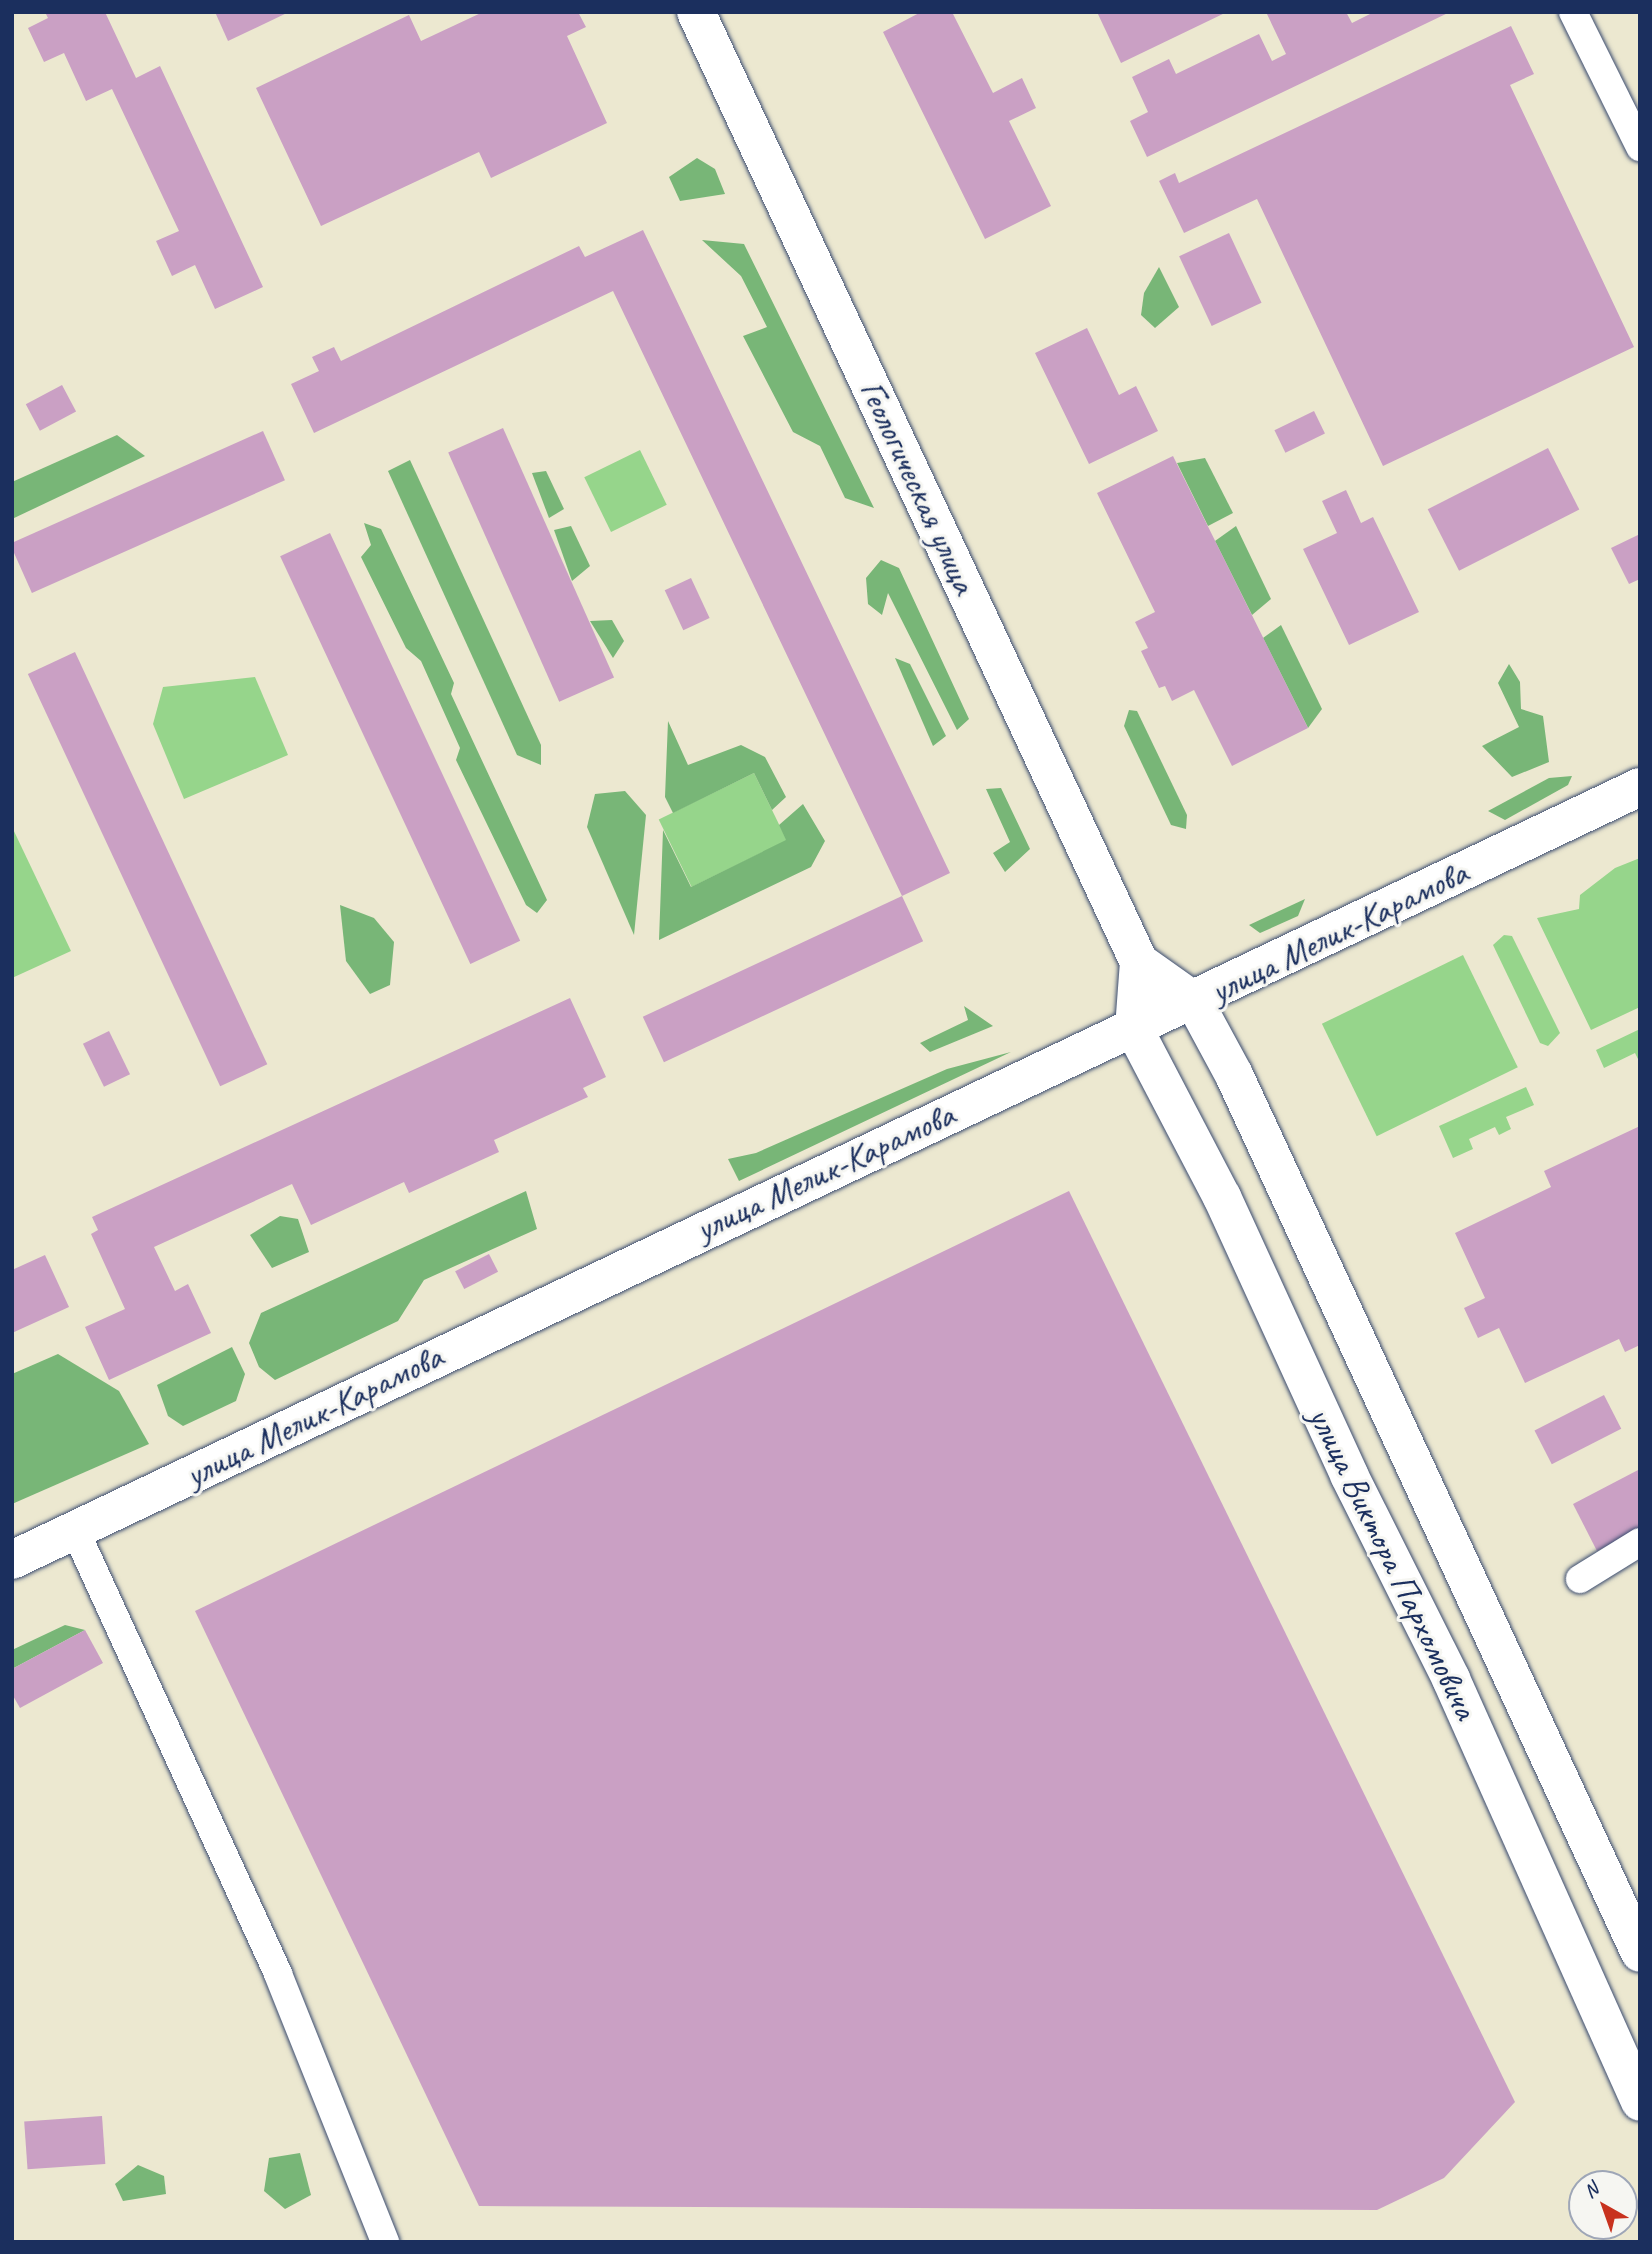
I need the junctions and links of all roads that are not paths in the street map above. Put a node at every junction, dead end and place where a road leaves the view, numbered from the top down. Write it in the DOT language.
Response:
graph roads {
  1 [pos="696,12"];
  2 [pos="1573,12"];
  3 [pos="1640,146"];
  4 [pos="1640,787"];
  5 [pos="1139,962"];
  6 [pos="1195,1001"];
  7 [pos="1134,1029"];
  8 [pos="75,1530"];
  9 [pos="1640,1542"];
  10 [pos="12,1560"];
  11 [pos="1580,1579"];
  12 [pos="1587,1839"];
  13 [pos="1535,1860"];
  14 [pos="1640,1953"];
  15 [pos="1640,2102"];
  16 [pos="385,2242"];
  1 -- 5 [label="main road, Геологическая улица"];
  2 -- 3 [label="street"];
  4 -- 6 [label="main road, улица Мелик-Карамова"];
  5 -- 6 [label="main road"];
  5 -- 7 [label="main road, Геологическая улица"];
  6 -- 7 [label="main road, улица Мелик-Карамова"];
  6 -- 12 [label="main road, улица Виктора Пархомовича"];
  7 -- 8 [label="main road, улица Мелик-Карамова"];
  7 -- 13 [label="main road, улица Виктора Пархомовича"];
  8 -- 10 [label="main road, улица Мелик-Карамова"];
  8 -- 16 [label="street"];
  9 -- 11 [label="street"];
  12 -- 13 [label="main road"];
  12 -- 14 [label="main road, улица Виктора Пархомовича"];
  13 -- 15 [label="main road, улица Виктора Пархомовича"];
}
